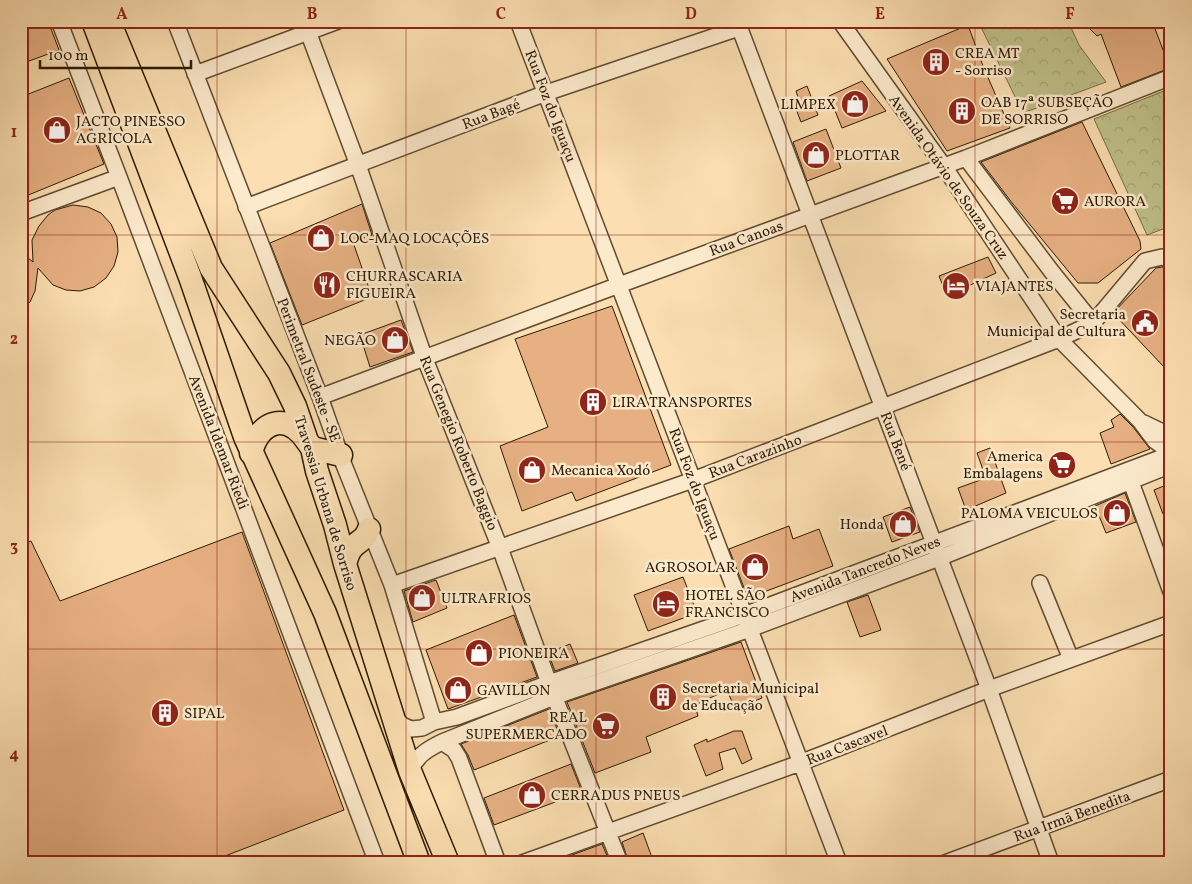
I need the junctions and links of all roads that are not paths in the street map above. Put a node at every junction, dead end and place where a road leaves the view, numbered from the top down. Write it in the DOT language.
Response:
graph roads {
  1 [pos="59,21"];
  2 [pos="93,21"];
  3 [pos="109,21"];
  4 [pos="175,21"];
  5 [pos="338,21"];
  6 [pos="518,21"];
  7 [pos="840,21"];
  8 [pos="738,25"];
  9 [pos="307,27"];
  10 [pos="195,74"];
  11 [pos="1171,77"];
  12 [pos="546,93"];
  13 [pos="966,158"];
  14 [pos="358,165"];
  15 [pos="943,165"];
  16 [pos="120,177"];
  17 [pos="246,207"];
  18 [pos="21,212"];
  19 [pos="810,215"];
  20 [pos="1171,260"];
  21 [pos="619,285"];
  22 [pos="1093,323"];
  23 [pos="1059,339"];
  24 [pos="425,359"];
  25 [pos="320,397"];
  26 [pos="883,407"];
  27 [pos="1140,421"];
  28 [pos="1171,436"];
  29 [pos="309,444"];
  30 [pos="1171,449"];
  31 [pos="251,453"];
  32 [pos="1171,454"];
  33 [pos="342,455"];
  34 [pos="1171,465"];
  35 [pos="693,480"];
  36 [pos="1131,482"];
  37 [pos="369,529"];
  38 [pos="934,542"];
  39 [pos="500,548"];
  40 [pos="939,558"];
  41 [pos="345,564"];
  42 [pos="1040,584"];
  43 [pos="392,585"];
  44 [pos="1171,592"];
  45 [pos="747,622"];
  46 [pos="1171,623"];
  47 [pos="1071,658"];
  48 [pos="989,689"];
  49 [pos="551,690"];
  50 [pos="392,714"];
  51 [pos="434,722"];
  52 [pos="442,742"];
  53 [pos="800,763"];
  54 [pos="410,770"];
  55 [pos="1171,780"];
  56 [pos="1038,829"];
  57 [pos="608,831"];
  58 [pos="377,863"];
  59 [pos="419,863"];
  60 [pos="448,863"];
  61 [pos="498,863"];
  62 [pos="522,863"];
  63 [pos="620,863"];
  64 [pos="839,863"];
  65 [pos="946,863"];
  66 [pos="1051,863"];
  1 -- 16 [label="street, Avenida Idemar Riedi"];
  2 -- 31 [label="highway"];
  3 -- 29 [label="highway, Travessia Urbana de Sorriso"];
  4 -- 10 [label="street, Perimetral Sudeste - SE"];
  5 -- 9 [label="street"];
  6 -- 12 [label="street, Rua Foz do Iguaçu"];
  7 -- 15 [label="street, Avenida Otávio de Souza Cruz"];
  8 -- 12 [label="street, Rua Bagé"];
  8 -- 19 [label="street, Rua Bené"];
  9 -- 10 [label="street"];
  9 -- 14 [label="street, Rua Genegio Roberto Baggio"];
  10 -- 17 [label="street, Perimetral Sudeste - SE"];
  11 -- 13 [label="street, Rua Canoas"];
  12 -- 14 [label="street, Rua Bagé"];
  12 -- 21 [label="street, Rua Foz do Iguaçu"];
  13 -- 15 [label="street, Rua Canoas"];
  13 -- 22 [label="street"];
  14 -- 17 [label="street, Rua Bagé"];
  14 -- 24 [label="street, Rua Genegio Roberto Baggio"];
  15 -- 19 [label="street, Rua Canoas"];
  15 -- 23 [label="street, Avenida Otávio de Souza Cruz"];
  16 -- 18 [label="street"];
  16 -- 58 [label="street, Avenida Idemar Riedi"];
  17 -- 25 [label="street, Perimetral Sudeste - SE"];
  19 -- 21 [label="street, Rua Canoas"];
  19 -- 26 [label="street, Rua Bené"];
  20 -- 22 [label="street"];
  21 -- 24 [label="street, Rua Canoas"];
  21 -- 35 [label="street, Rua Foz do Iguaçu"];
  22 -- 23 [label="street, Rua Carazinho"];
  23 -- 26 [label="street, Rua Carazinho"];
  23 -- 27 [label="street, Avenida Otávio de Souza Cruz"];
  24 -- 25 [label="street, Rua Canoas"];
  24 -- 39 [label="street, Rua Genegio Roberto Baggio"];
  25 -- 33 [label="street, Perimetral Sudeste - SE"];
  26 -- 35 [label="street, Rua Carazinho"];
  26 -- 38 [label="street, Rua Bené"];
  27 -- 28 [label="street, Avenida Otávio de Souza Cruz"];
  27 -- 30 [label="street, Avenida Otávio de Souza Cruz"];
  29 -- 31 [label="highway"];
  29 -- 33 [label="highway"];
  29 -- 41 [label="highway, Travessia Urbana de Sorriso"];
  31 -- 59 [label="highway"];
  32 -- 38 [label="street, Avenida Tancredo Neves"];
  33 -- 37 [label="street, Perimetral Sudeste - SE"];
  34 -- 36 [label="street, Avenida Tancredo Neves"];
  35 -- 39 [label="street, Rua Carazinho"];
  35 -- 45 [label="street, Rua Foz do Iguaçu"];
  36 -- 40 [label="street, Avenida Tancredo Neves"];
  36 -- 44 [label="street"];
  37 -- 41 [label="highway"];
  37 -- 43 [label="street, Perimetral Sudeste - SE"];
  38 -- 40 [label="street, Rua Bené"];
  38 -- 45 [label="street, Avenida Tancredo Neves"];
  39 -- 43 [label="street, Rua Carazinho"];
  39 -- 49 [label="street, Rua Genegio Roberto Baggio"];
  40 -- 45 [label="street, Avenida Tancredo Neves"];
  40 -- 48 [label="street, Rua Bené"];
  41 -- 50 [label="highway, Travessia Urbana de Sorriso"];
  42 -- 47 [label="street"];
  43 -- 51 [label="street, Perimetral Sudeste - SE"];
  45 -- 49 [label="street, Avenida Tancredo Neves"];
  45 -- 53 [label="street, Rua Foz do Iguaçu"];
  46 -- 47 [label="street, Rua Cascavel"];
  47 -- 48 [label="street, Rua Cascavel"];
  48 -- 53 [label="street, Rua Cascavel"];
  48 -- 56 [label="street, Rua Bené"];
  49 -- 51 [label="street, Avenida Tancredo Neves"];
  49 -- 52 [label="street, Avenida Tancredo Neves"];
  49 -- 57 [label="street, Rua Genegio Roberto Baggio"];
  50 -- 51 [label="street, Avenida Tancredo Neves"];
  50 -- 54 [label="highway, Travessia Urbana de Sorriso"];
  51 -- 52 [label="street"];
  52 -- 54 [label="street, Avenida Tancredo Neves"];
  52 -- 61 [label="street"];
  53 -- 57 [label="street, Rua Cascavel"];
  53 -- 64 [label="street, Rua Foz do Iguaçu"];
  54 -- 60 [label="highway, Travessia Urbana de Sorriso"];
  55 -- 56 [label="street, Rua Irmã Benedita"];
  56 -- 65 [label="street, Rua Irmã Benedita"];
  56 -- 66 [label="street, Rua Bené"];
  57 -- 62 [label="street, Rua Cascavel"];
  57 -- 63 [label="street, Rua Genegio Roberto Baggio"];
}
